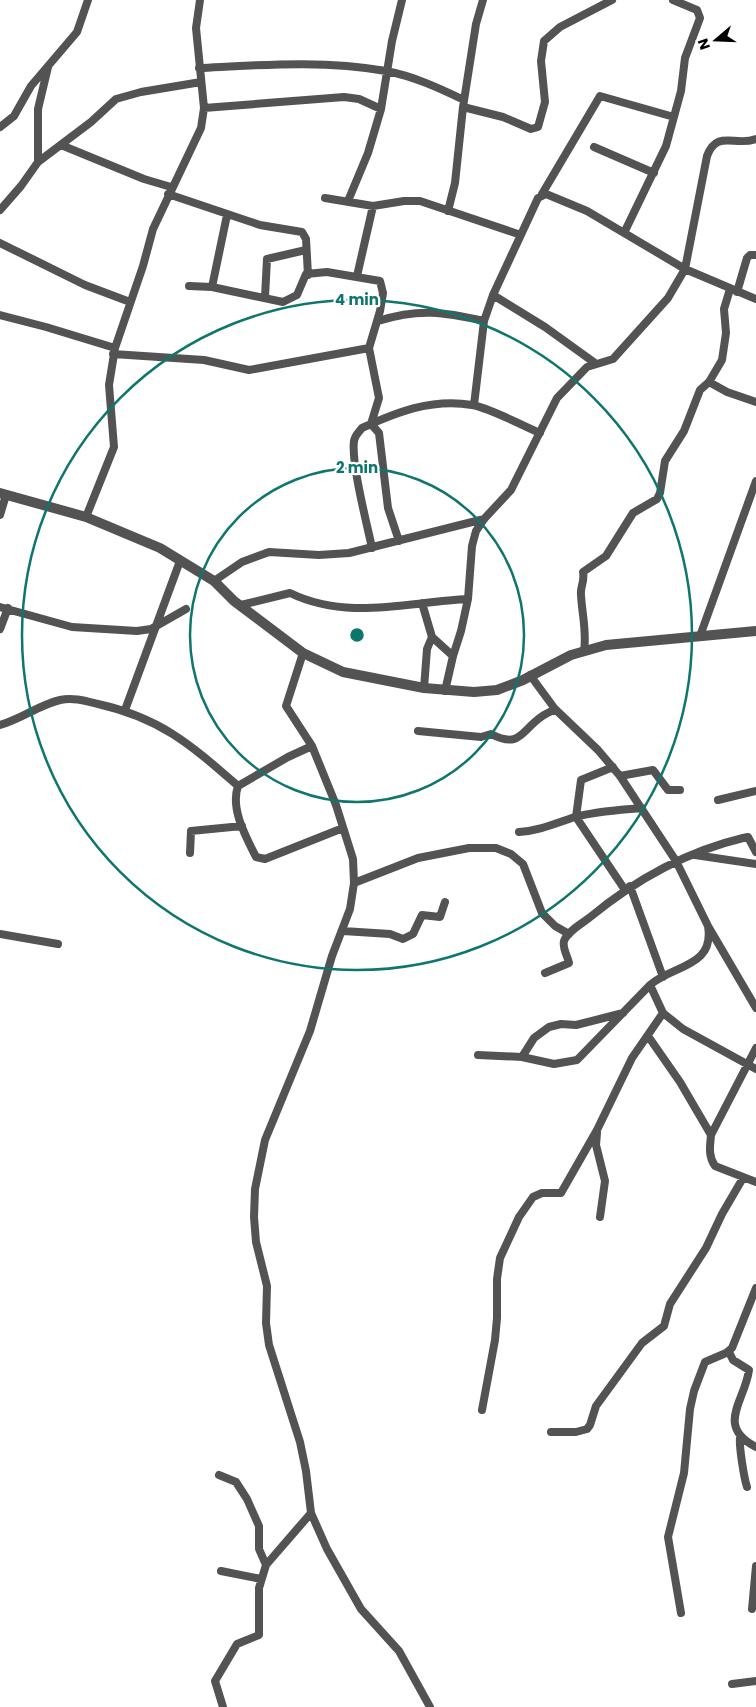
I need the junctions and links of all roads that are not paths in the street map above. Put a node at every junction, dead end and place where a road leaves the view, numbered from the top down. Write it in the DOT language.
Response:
graph roads {
  1 [pos="88,0"];
  2 [pos="200,0"];
  3 [pos="402,0"];
  4 [pos="483,0"];
  5 [pos="612,0"];
  6 [pos="673,0"];
  7 [pos="48,67"];
  8 [pos="199,68"];
  9 [pos="386,71"];
  10 [pos="201,82"];
  11 [pos="464,103"];
  12 [pos="204,108"];
  13 [pos="381,108"];
  14 [pos="674,117"];
  15 [pos="0,127"];
  16 [pos="756,139"];
  17 [pos="61,145"];
  18 [pos="594,147"];
  19 [pos="38,162"];
  20 [pos="654,173"];
  21 [pos="169,191"];
  22 [pos="542,194"];
  23 [pos="325,198"];
  24 [pos="348,201"];
  25 [pos="373,206"];
  26 [pos="0,210"];
  27 [pos="448,211"];
  28 [pos="227,214"];
  29 [pos="624,233"];
  30 [pos="521,235"];
  31 [pos="0,243"];
  32 [pos="306,250"];
  33 [pos="756,255"];
  34 [pos="685,269"];
  35 [pos="308,275"];
  36 [pos="357,276"];
  37 [pos="189,286"];
  38 [pos="212,287"];
  39 [pos="733,290"];
  40 [pos="493,295"];
  41 [pos="265,297"];
  42 [pos="756,299"];
  43 [pos="130,302"];
  44 [pos="0,316"];
  45 [pos="378,321"];
  46 [pos="484,321"];
  47 [pos="369,348"];
  48 [pos="114,351"];
  49 [pos="595,363"];
  50 [pos="709,382"];
  51 [pos="756,402"];
  52 [pos="474,405"];
  53 [pos="371,424"];
  54 [pos="540,433"];
  55 [pos="756,481"];
  56 [pos="3,494"];
  57 [pos="0,515"];
  58 [pos="86,517"];
  59 [pos="484,519"];
  60 [pos="399,541"];
  61 [pos="372,548"];
  62 [pos="180,560"];
  63 [pos="214,581"];
  64 [pos="468,599"];
  65 [pos="422,603"];
  66 [pos="241,605"];
  67 [pos="4,608"];
  68 [pos="186,609"];
  69 [pos="156,626"];
  70 [pos="0,628"];
  71 [pos="755,633"];
  72 [pos="700,636"];
  73 [pos="432,637"];
  74 [pos="584,650"];
  75 [pos="303,653"];
  76 [pos="453,656"];
  77 [pos="530,675"];
  78 [pos="424,688"];
  79 [pos="445,691"];
  80 [pos="555,709"];
  81 [pos="125,710"];
  82 [pos="0,725"];
  83 [pos="418,731"];
  84 [pos="312,746"];
  85 [pos="613,767"];
  86 [pos="620,776"];
  87 [pos="238,786"];
  88 [pos="680,790"];
  89 [pos="756,791"];
  90 [pos="718,800"];
  91 [pos="642,808"];
  92 [pos="576,817"];
  93 [pos="242,826"];
  94 [pos="343,828"];
  95 [pos="518,832"];
  96 [pos="756,852"];
  97 [pos="190,853"];
  98 [pos="691,855"];
  99 [pos="676,861"];
  100 [pos="756,864"];
  101 [pos="354,883"];
  102 [pos="627,888"];
  103 [pos="445,902"];
  104 [pos="708,926"];
  105 [pos="343,931"];
  106 [pos="0,934"];
  107 [pos="569,934"];
  108 [pos="58,944"];
  109 [pos="545,973"];
  110 [pos="663,977"];
  111 [pos="650,985"];
  112 [pos="756,1008"];
  113 [pos="623,1013"];
  114 [pos="664,1013"];
  115 [pos="648,1036"];
  116 [pos="756,1048"];
  117 [pos="478,1055"];
  118 [pos="522,1057"];
  119 [pos="748,1064"];
  120 [pos="756,1069"];
  121 [pos="597,1130"];
  122 [pos="711,1135"];
  123 [pos="743,1178"];
  124 [pos="756,1182"];
  125 [pos="600,1217"];
  126 [pos="756,1288"];
  127 [pos="729,1352"];
  128 [pos="482,1410"];
  129 [pos="551,1432"];
  130 [pos="740,1438"];
  131 [pos="756,1448"];
  132 [pos="219,1475"];
  133 [pos="747,1486"];
  134 [pos="311,1512"];
  135 [pos="266,1565"];
  136 [pos="756,1566"];
  137 [pos="221,1571"];
  138 [pos="261,1578"];
  139 [pos="752,1609"];
  140 [pos="681,1613"];
  141 [pos="756,1680"];
  142 [pos="732,1684"];
  143 [pos="223,1707"];
  144 [pos="430,1707"];
  1 -- 7 [label="street"];
  2 -- 8 [label="street"];
  3 -- 9 [label="street"];
  4 -- 11 [label="street"];
  5 -- 11 [label="street"];
  6 -- 14 [label="street"];
  7 -- 15 [label="street"];
  7 -- 19 [label="street"];
  8 -- 9 [label="street"];
  8 -- 10 [label="street"];
  9 -- 11 [label="street"];
  9 -- 13 [label="street"];
  10 -- 12 [label="street"];
  10 -- 17 [label="street"];
  11 -- 27 [label="street"];
  12 -- 13 [label="street"];
  12 -- 21 [label="street"];
  13 -- 24 [label="street"];
  14 -- 20 [label="street"];
  14 -- 22 [label="street"];
  16 -- 34 [label="street"];
  17 -- 19 [label="street"];
  17 -- 21 [label="street"];
  18 -- 20 [label="street"];
  19 -- 26 [label="street"];
  20 -- 29 [label="street"];
  21 -- 28 [label="street"];
  21 -- 43 [label="street"];
  22 -- 29 [label="street"];
  22 -- 30 [label="street"];
  23 -- 24 [label="street"];
  24 -- 25 [label="street"];
  25 -- 27 [label="street"];
  25 -- 36 [label="street"];
  27 -- 30 [label="street"];
  28 -- 32 [label="street"];
  28 -- 38 [label="street"];
  29 -- 34 [label="street"];
  30 -- 40 [label="street"];
  31 -- 43 [label="street"];
  32 -- 35 [label="street"];
  32 -- 41 [label="street"];
  33 -- 39 [label="street"];
  34 -- 39 [label="street"];
  34 -- 49 [label="street"];
  35 -- 36 [label="street"];
  35 -- 41 [label="street"];
  36 -- 45 [label="street"];
  37 -- 38 [label="street"];
  38 -- 41 [label="street"];
  39 -- 42 [label="street"];
  39 -- 50 [label="street"];
  40 -- 46 [label="street"];
  40 -- 49 [label="street"];
  43 -- 48 [label="street"];
  44 -- 48 [label="street"];
  45 -- 46 [label="street"];
  45 -- 47 [label="street"];
  46 -- 52 [label="street"];
  47 -- 48 [label="street"];
  47 -- 53 [label="street"];
  48 -- 58 [label="street"];
  49 -- 54 [label="street"];
  50 -- 51 [label="street"];
  50 -- 74 [label="street"];
  52 -- 53 [label="street"];
  52 -- 54 [label="street"];
  53 -- 60 [label="street"];
  53 -- 61 [label="street"];
  54 -- 59 [label="street"];
  55 -- 72 [label="street"];
  56 -- 57 [label="street"];
  56 -- 58 [label="street"];
  58 -- 62 [label="street"];
  59 -- 60 [label="street"];
  59 -- 64 [label="street"];
  60 -- 61 [label="street"];
  61 -- 63 [label="street"];
  62 -- 63 [label="street"];
  62 -- 69 [label="street"];
  63 -- 66 [label="street"];
  64 -- 65 [label="street"];
  64 -- 76 [label="street"];
  65 -- 66 [label="street"];
  65 -- 73 [label="street"];
  66 -- 75 [label="street"];
  67 -- 69 [label="street"];
  67 -- 70 [label="street"];
  68 -- 69 [label="street"];
  69 -- 81 [label="street"];
  71 -- 72 [label="street"];
  72 -- 74 [label="street"];
  73 -- 76 [label="street"];
  73 -- 78 [label="street"];
  74 -- 77 [label="street"];
  75 -- 78 [label="street"];
  75 -- 84 [label="street"];
  76 -- 79 [label="street"];
  77 -- 79 [label="street"];
  77 -- 80 [label="street"];
  78 -- 79 [label="street"];
  80 -- 83 [label="street"];
  80 -- 85 [label="street"];
  81 -- 82 [label="street"];
  81 -- 87 [label="street"];
  84 -- 87 [label="street"];
  84 -- 94 [label="street"];
  85 -- 86 [label="street"];
  85 -- 92 [label="street"];
  86 -- 88 [label="street"];
  86 -- 91 [label="street"];
  87 -- 93 [label="street"];
  89 -- 90 [label="street"];
  91 -- 92 [label="street"];
  91 -- 99 [label="street"];
  92 -- 95 [label="street"];
  92 -- 102 [label="street"];
  93 -- 94 [label="street"];
  93 -- 97 [label="street"];
  94 -- 101 [label="street"];
  96 -- 98 [label="street"];
  98 -- 99 [label="street"];
  98 -- 100 [label="street"];
  99 -- 102 [label="street"];
  99 -- 104 [label="street"];
  101 -- 105 [label="street"];
  101 -- 107 [label="street"];
  102 -- 107 [label="street"];
  102 -- 110 [label="street"];
  103 -- 105 [label="street"];
  104 -- 110 [label="street"];
  104 -- 112 [label="street"];
  105 -- 134 [label="street"];
  106 -- 108 [label="street"];
  107 -- 109 [label="street"];
  110 -- 111 [label="street"];
  111 -- 113 [label="street"];
  111 -- 114 [label="street"];
  113 -- 118 [label="street"];
  113 -- 118 [label="street"];
  114 -- 115 [label="street"];
  114 -- 119 [label="street"];
  115 -- 121 [label="street"];
  115 -- 122 [label="street"];
  116 -- 119 [label="street"];
  117 -- 118 [label="street"];
  119 -- 120 [label="street"];
  119 -- 122 [label="street"];
  121 -- 125 [label="street"];
  121 -- 128 [label="street"];
  122 -- 123 [label="street"];
  123 -- 124 [label="street"];
  123 -- 129 [label="street"];
  126 -- 127 [label="street"];
  127 -- 130 [label="street"];
  127 -- 140 [label="street"];
  130 -- 131 [label="street"];
  130 -- 133 [label="street"];
  132 -- 135 [label="street"];
  134 -- 135 [label="street"];
  134 -- 144 [label="street"];
  135 -- 138 [label="street"];
  136 -- 139 [label="street"];
  137 -- 138 [label="street"];
  138 -- 143 [label="street"];
  141 -- 142 [label="street"];
}
